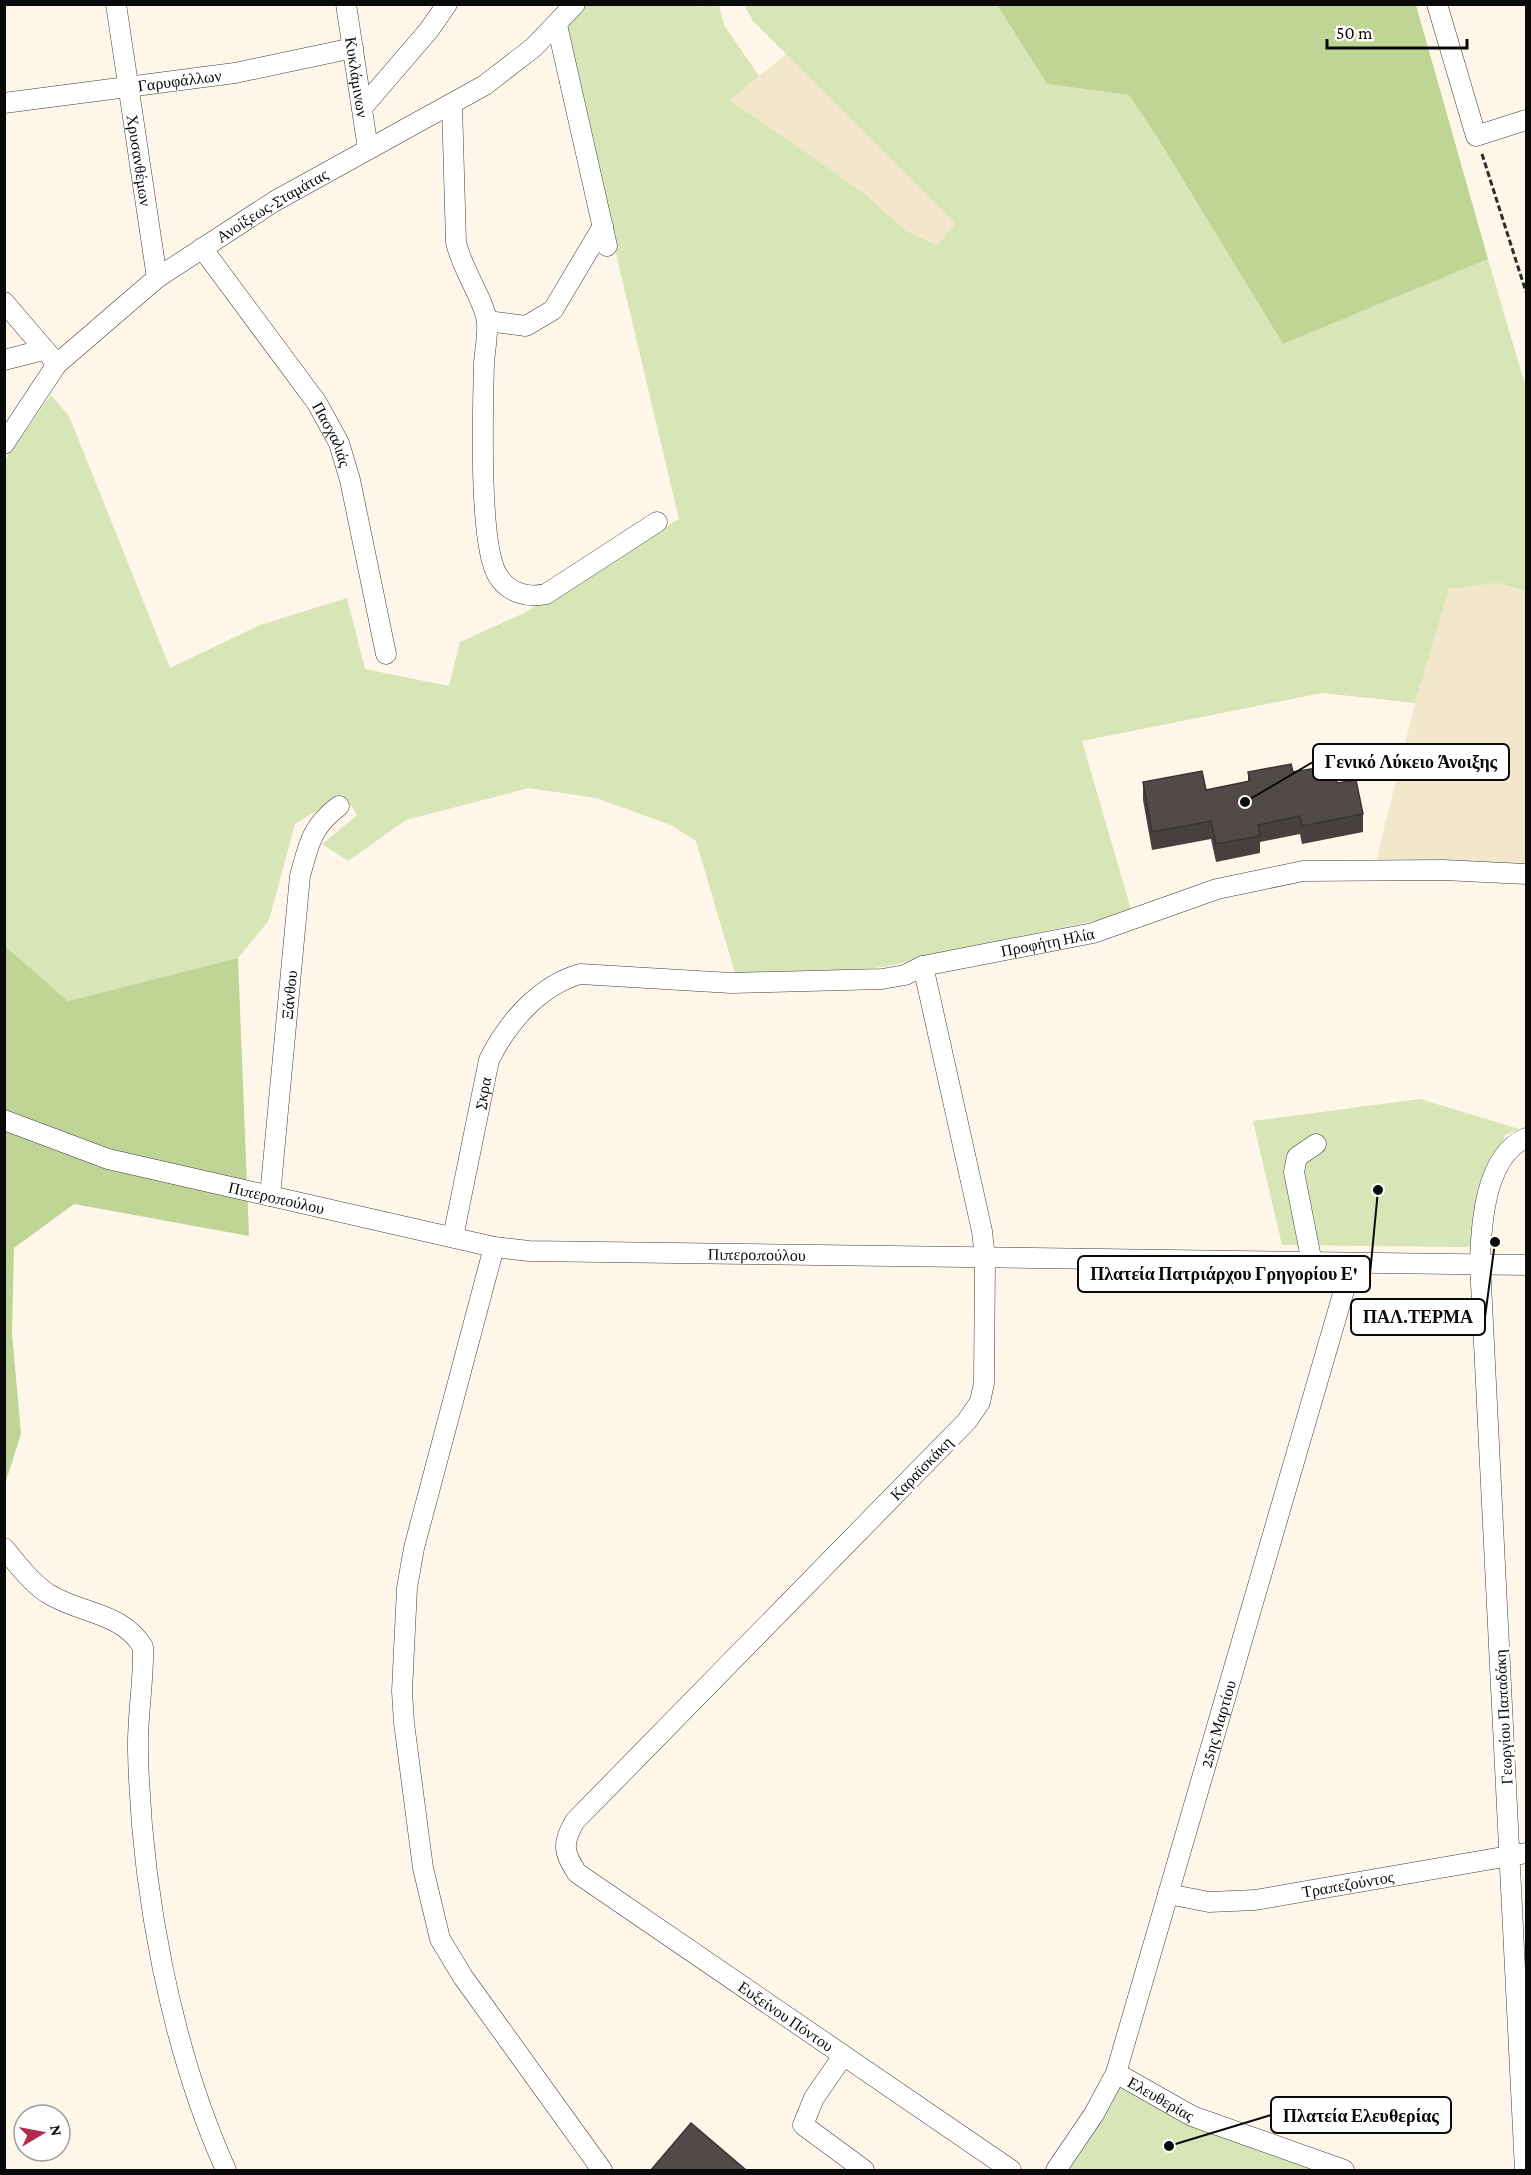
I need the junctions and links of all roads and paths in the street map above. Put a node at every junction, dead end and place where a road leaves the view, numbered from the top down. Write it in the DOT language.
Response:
graph roads {
  1 [pos="116,4"];
  2 [pos="346,4"];
  3 [pos="447,4"];
  4 [pos="575,4"];
  5 [pos="1437,4"];
  6 [pos="556,25"];
  7 [pos="352,48"];
  8 [pos="129,88"];
  9 [pos="4,103"];
  10 [pos="452,105"];
  11 [pos="362,108"];
  12 [pos="1527,120"];
  13 [pos="1476,136"];
  14 [pos="368,149"];
  15 [pos="202,248"];
  16 [pos="157,278"];
  17 [pos="1527,292"];
  18 [pos="4,302"];
  19 [pos="487,321"];
  20 [pos="43,350"];
  21 [pos="4,360"];
  22 [pos="57,364"];
  23 [pos="4,444"];
  24 [pos="657,522"];
  25 [pos="386,654"];
  26 [pos="339,806"];
  27 [pos="1527,874"];
  28 [pos="923,966"];
  29 [pos="565,979"];
  30 [pos="4,1120"];
  31 [pos="1527,1138"];
  32 [pos="1316,1144"];
  33 [pos="270,1196"];
  34 [pos="453,1237"];
  35 [pos="494,1247"];
  36 [pos="985,1259"];
  37 [pos="1312,1263"];
  38 [pos="1352,1263"];
  39 [pos="1480,1263"];
  40 [pos="1527,1265"];
  41 [pos="4,1548"];
  42 [pos="1518,1854"];
  43 [pos="566,1857"];
  44 [pos="1168,1894"];
  45 [pos="843,2056"];
  46 [pos="1116,2073"];
  47 [pos="226,2170"];
  48 [pos="602,2170"];
  49 [pos="864,2170"];
  50 [pos="1011,2170"];
  51 [pos="1056,2170"];
  52 [pos="1344,2170"];
  53 [pos="1525,2170"];
  1 -- 8 [label="street, Χρυσανθέμων"];
  2 -- 7 [label="street, Κυκλάμινων"];
  3 -- 11 [label="street"];
  4 -- 6 [label="street, Ανοίξεως-Σταμάτας"];
  5 -- 13 [label="street"];
  6 -- 10 [label="street, Ανοίξεως-Σταμάτας"];
  6 -- 19 [label="street"];
  7 -- 8 [label="street, Γαρυφάλλων"];
  7 -- 11 [label="street, Κυκλάμινων"];
  8 -- 9 [label="street, Γαρυφάλλων"];
  8 -- 16 [label="street, Χρυσανθέμων"];
  10 -- 14 [label="street, Ανοίξεως-Σταμάτας"];
  10 -- 19 [label="street"];
  11 -- 14 [label="street, Κυκλάμινων"];
  12 -- 13 [label="street"];
  13 -- 17 [label="path"];
  14 -- 15 [label="street, Ανοίξεως-Σταμάτας"];
  15 -- 16 [label="street, Ανοίξεως-Σταμάτας"];
  15 -- 25 [label="street, Πασχαλιάς"];
  16 -- 22 [label="street, Ανοίξεως-Σταμάτας"];
  18 -- 20 [label="street"];
  19 -- 24 [label="street"];
  20 -- 21 [label="street"];
  20 -- 22 [label="street"];
  22 -- 23 [label="street, Ανοίξεως-Σταμάτας"];
  26 -- 33 [label="street, Ξάνθου"];
  27 -- 28 [label="street, Προφήτη Ηλία"];
  28 -- 29 [label="street, Προφήτη Ηλία"];
  28 -- 36 [label="street, Καραϊσκάκη"];
  29 -- 34 [label="street, Σκρα"];
  30 -- 33 [label="street, Πιπεροπούλου"];
  31 -- 39 [label="street, Γεωργίου Παπαδάκη"];
  32 -- 37 [label="street"];
  33 -- 34 [label="street, Πιπεροπούλου"];
  34 -- 35 [label="street, Πιπεροπούλου"];
  35 -- 36 [label="street, Πιπεροπούλου"];
  35 -- 48 [label="street"];
  36 -- 37 [label="street, Πιπεροπούλου"];
  36 -- 43 [label="street, Καραϊσκάκη"];
  37 -- 38 [label="street, Πιπεροπούλου"];
  38 -- 39 [label="street, Πιπεροπούλου"];
  38 -- 44 [label="street, 25ης Μαρτίου"];
  39 -- 40 [label="street, Πιπεροπούλου"];
  39 -- 42 [label="street, Γεωργίου Παπαδάκη"];
  41 -- 47 [label="street"];
  42 -- 44 [label="street, Τραπεζούντος"];
  42 -- 53 [label="street, Γεωργίου Παπαδάκη"];
  43 -- 45 [label="street, Ευξείνου Πόντου"];
  44 -- 46 [label="street, 25ης Μαρτίου"];
  45 -- 49 [label="street"];
  45 -- 50 [label="street, Ευξείνου Πόντου"];
  46 -- 51 [label="street, 25ης Μαρτίου"];
  46 -- 52 [label="street, Ελευθερίας"];
}
